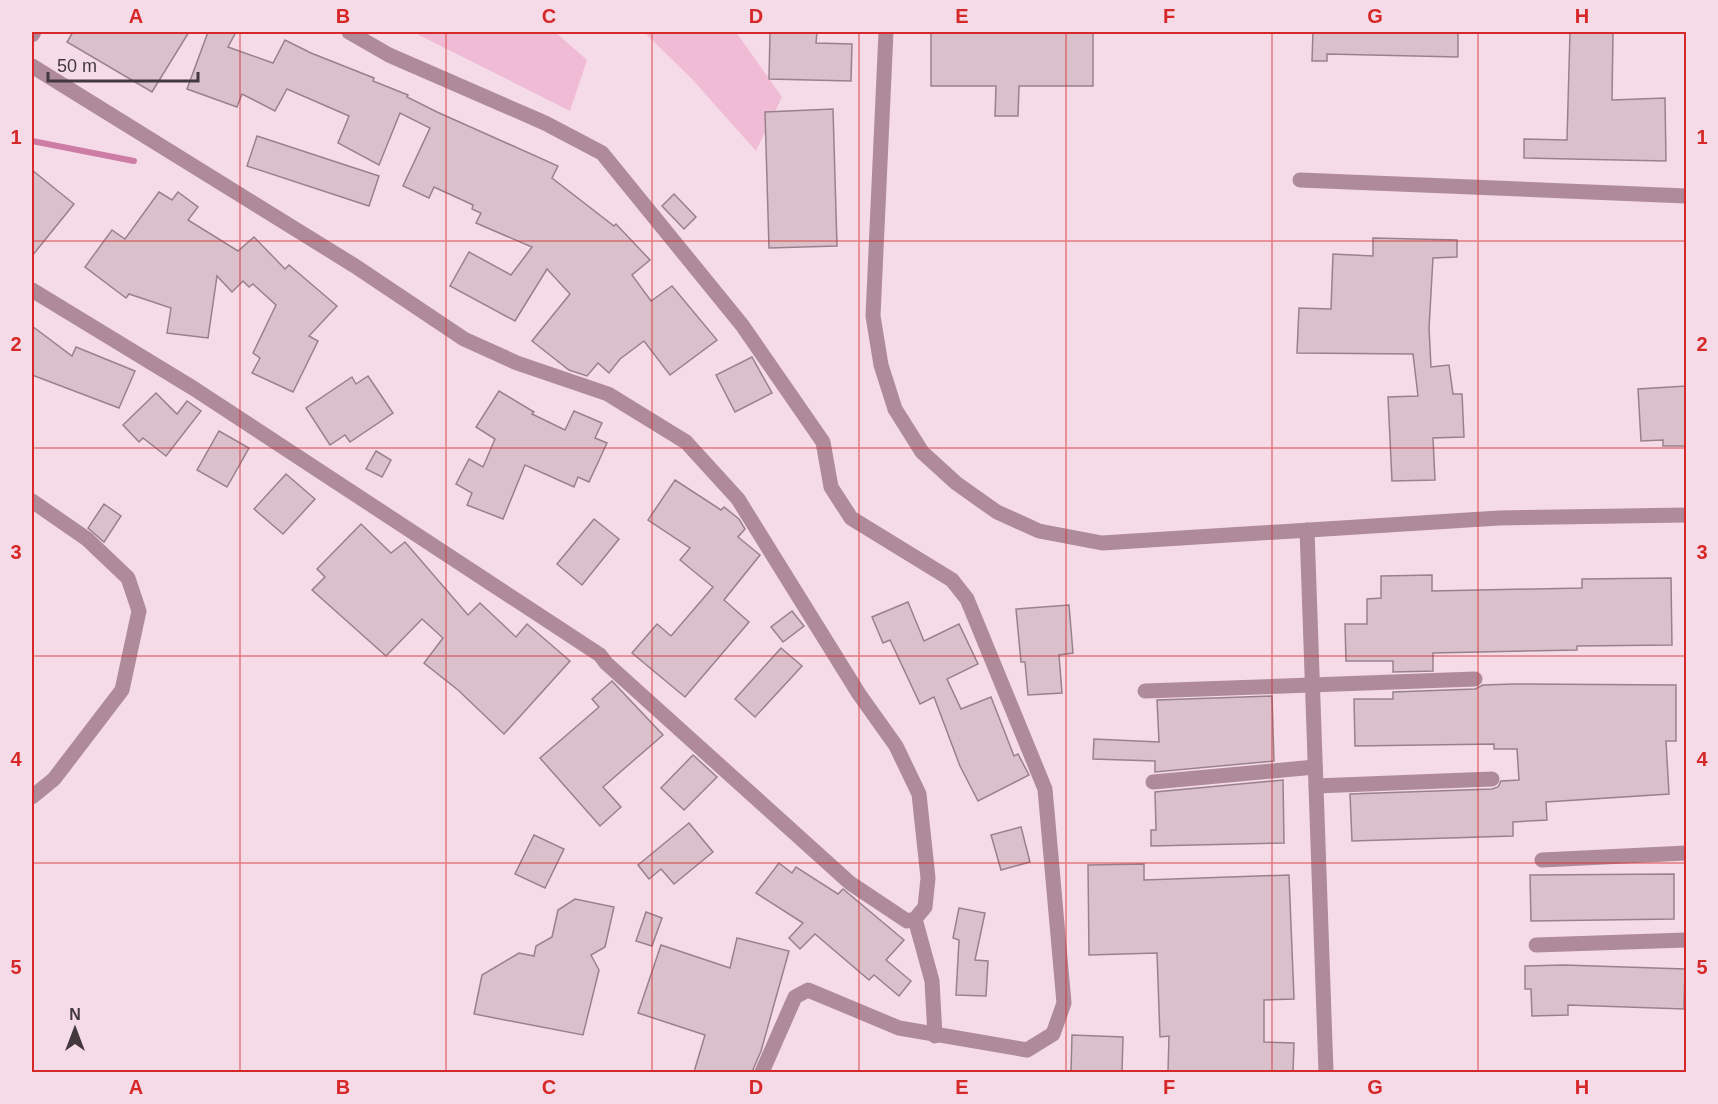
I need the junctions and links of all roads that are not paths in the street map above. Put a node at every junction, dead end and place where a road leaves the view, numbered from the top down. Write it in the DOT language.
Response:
graph roads {
  1 [pos="34,32"];
  2 [pos="349,32"];
  3 [pos="886,32"];
  4 [pos="32,35"];
  5 [pos="32,66"];
  6 [pos="1300,180"];
  7 [pos="1686,196"];
  8 [pos="32,290"];
  9 [pos="32,501"];
  10 [pos="1686,515"];
  11 [pos="1307,530"];
  12 [pos="1475,679"];
  13 [pos="1312,686"];
  14 [pos="1145,691"];
  15 [pos="1315,767"];
  16 [pos="1492,779"];
  17 [pos="1153,782"];
  18 [pos="1316,786"];
  19 [pos="32,797"];
  20 [pos="1686,853"];
  21 [pos="1542,860"];
  22 [pos="915,919"];
  23 [pos="1686,940"];
  24 [pos="1536,945"];
  25 [pos="935,1036"];
  26 [pos="762,1072"];
  27 [pos="1326,1072"];
  1 -- 4 [label="street"];
  2 -- 25 [label="street"];
  3 -- 11 [label="street"];
  5 -- 22 [label="street"];
  6 -- 7 [label="street"];
  8 -- 22 [label="street"];
  9 -- 19 [label="street"];
  10 -- 11 [label="street"];
  11 -- 13 [label="street"];
  12 -- 13 [label="street"];
  13 -- 14 [label="street"];
  13 -- 15 [label="street"];
  15 -- 17 [label="street"];
  15 -- 18 [label="street"];
  16 -- 18 [label="street"];
  18 -- 27 [label="street"];
  20 -- 21 [label="street"];
  22 -- 25 [label="street"];
  23 -- 24 [label="street"];
  25 -- 26 [label="street"];
}
